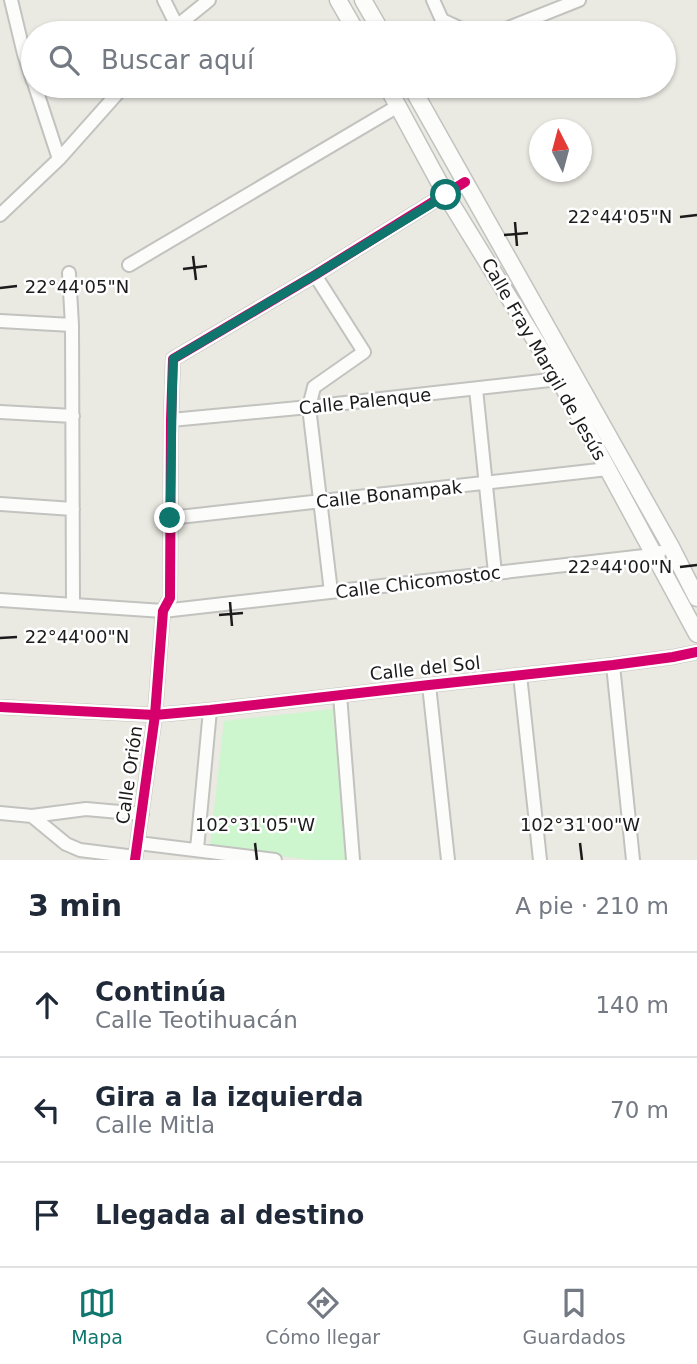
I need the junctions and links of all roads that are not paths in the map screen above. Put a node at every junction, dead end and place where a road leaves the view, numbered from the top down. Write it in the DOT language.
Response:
graph roads {
  1 [pos="11,0"];
  2 [pos="164,0"];
  3 [pos="209,0"];
  4 [pos="338,0"];
  5 [pos="363,0"];
  6 [pos="433,0"];
  7 [pos="579,0"];
  8 [pos="171,21"];
  9 [pos="184,21"];
  10 [pos="350,21"];
  11 [pos="375,21"];
  12 [pos="444,21"];
  13 [pos="528,21"];
  14 [pos="21,42"];
  15 [pos="39,98"];
  16 [pos="113,98"];
  17 [pos="394,98"];
  18 [pos="418,98"];
  19 [pos="398,106"];
  20 [pos="59,159"];
  21 [pos="465,182"];
  22 [pos="446,195"];
  23 [pos="0,215"];
  24 [pos="129,265"];
  25 [pos="69,273"];
  26 [pos="315,275"];
  27 [pos="0,321"];
  28 [pos="72,325"];
  29 [pos="559,379"];
  30 [pos="476,389"];
  31 [pos="309,407"];
  32 [pos="0,412"];
  33 [pos="73,416"];
  34 [pos="171,420"];
  35 [pos="608,469"];
  36 [pos="486,483"];
  37 [pos="320,501"];
  38 [pos="0,503"];
  39 [pos="73,509"];
  40 [pos="170,518"];
  41 [pos="671,547"];
  42 [pos="653,555"];
  43 [pos="495,573"];
  44 [pos="691,575"];
  45 [pos="670,585"];
  46 [pos="331,592"];
  47 [pos="697,598"];
  48 [pos="0,600"];
  49 [pos="73,605"];
  50 [pos="163,611"];
  51 [pos="697,634"];
  52 [pos="697,652"];
  53 [pos="613,666"];
  54 [pos="520,675"];
  55 [pos="429,685"];
  56 [pos="340,695"];
  57 [pos="0,707"];
  58 [pos="209,710"];
  59 [pos="155,715"];
  60 [pos="0,813"];
  61 [pos="142,814"];
  62 [pos="32,816"];
  63 [pos="138,842"];
  64 [pos="197,849"];
  65 [pos="135,858"];
  66 [pos="275,860"];
  67 [pos="353,860"];
  68 [pos="448,860"];
  69 [pos="540,860"];
  70 [pos="634,860"];
  1 -- 14 [label="street"];
  2 -- 8 [label="street"];
  3 -- 9 [label="street"];
  4 -- 10 [label="street"];
  5 -- 11 [label="street"];
  6 -- 12 [label="street"];
  7 -- 13 [label="street"];
  15 -- 20 [label="street"];
  16 -- 20 [label="street"];
  17 -- 19 [label="street, Calle Fray Margil de Jesús"];
  18 -- 21 [label="street, Calle Fray Margil de Jesús"];
  19 -- 22 [label="street, Calle Fray Margil de Jesús"];
  19 -- 24 [label="street"];
  20 -- 23 [label="street"];
  21 -- 22 [label="street"];
  21 -- 41 [label="street, Calle Fray Margil de Jesús"];
  22 -- 26 [label="street"];
  22 -- 29 [label="street, Calle Fray Margil de Jesús"];
  25 -- 28 [label="street"];
  26 -- 31 [label="street"];
  26 -- 34 [label="street, Calle Orión"];
  27 -- 28 [label="street"];
  28 -- 33 [label="street"];
  29 -- 30 [label="street, Calle Palenque"];
  29 -- 35 [label="street, Calle Fray Margil de Jesús"];
  30 -- 31 [label="street, Calle Palenque"];
  30 -- 36 [label="street"];
  31 -- 34 [label="street, Calle Palenque"];
  31 -- 37 [label="street"];
  32 -- 33 [label="street"];
  33 -- 39 [label="street"];
  34 -- 40 [label="street, Calle Orión"];
  35 -- 36 [label="street, Calle Bonampak"];
  35 -- 42 [label="street, Calle Fray Margil de Jesús"];
  36 -- 37 [label="street, Calle Bonampak"];
  36 -- 43 [label="street"];
  37 -- 40 [label="street, Calle Bonampak"];
  37 -- 46 [label="street"];
  38 -- 39 [label="street"];
  39 -- 49 [label="street"];
  40 -- 50 [label="street, Calle Orión"];
  41 -- 42 [label="street, Calle Chicomostoc"];
  41 -- 44 [label="street, Calle Fray Margil de Jesús"];
  42 -- 43 [label="street, Calle Chicomostoc"];
  42 -- 45 [label="street, Calle Fray Margil de Jesús"];
  43 -- 46 [label="street, Calle Chicomostoc"];
  44 -- 45 [label="street"];
  44 -- 47 [label="street, Calle Fray Margil de Jesús"];
  45 -- 51 [label="street, Calle Fray Margil de Jesús"];
  46 -- 50 [label="street, Calle Chicomostoc"];
  48 -- 49 [label="street, Calle Chicomostoc"];
  49 -- 50 [label="street, Calle Chicomostoc"];
  50 -- 59 [label="street, Calle Orión"];
  52 -- 53 [label="street, Calle del Sol"];
  53 -- 54 [label="street, Calle del Sol"];
  53 -- 70 [label="street"];
  54 -- 55 [label="street, Calle del Sol"];
  54 -- 69 [label="street"];
  55 -- 56 [label="street, Calle del Sol"];
  55 -- 68 [label="street"];
  56 -- 58 [label="street, Calle del Sol"];
  56 -- 67 [label="street"];
  57 -- 59 [label="street, Calle del Sol"];
  58 -- 59 [label="street, Calle del Sol"];
  58 -- 64 [label="street"];
  59 -- 61 [label="street, Calle Orión"];
  60 -- 62 [label="street"];
  61 -- 62 [label="street"];
  61 -- 63 [label="street, Calle Orión"];
  62 -- 65 [label="street"];
  63 -- 64 [label="street"];
  63 -- 65 [label="street, Calle Orión"];
  64 -- 66 [label="street"];
}
